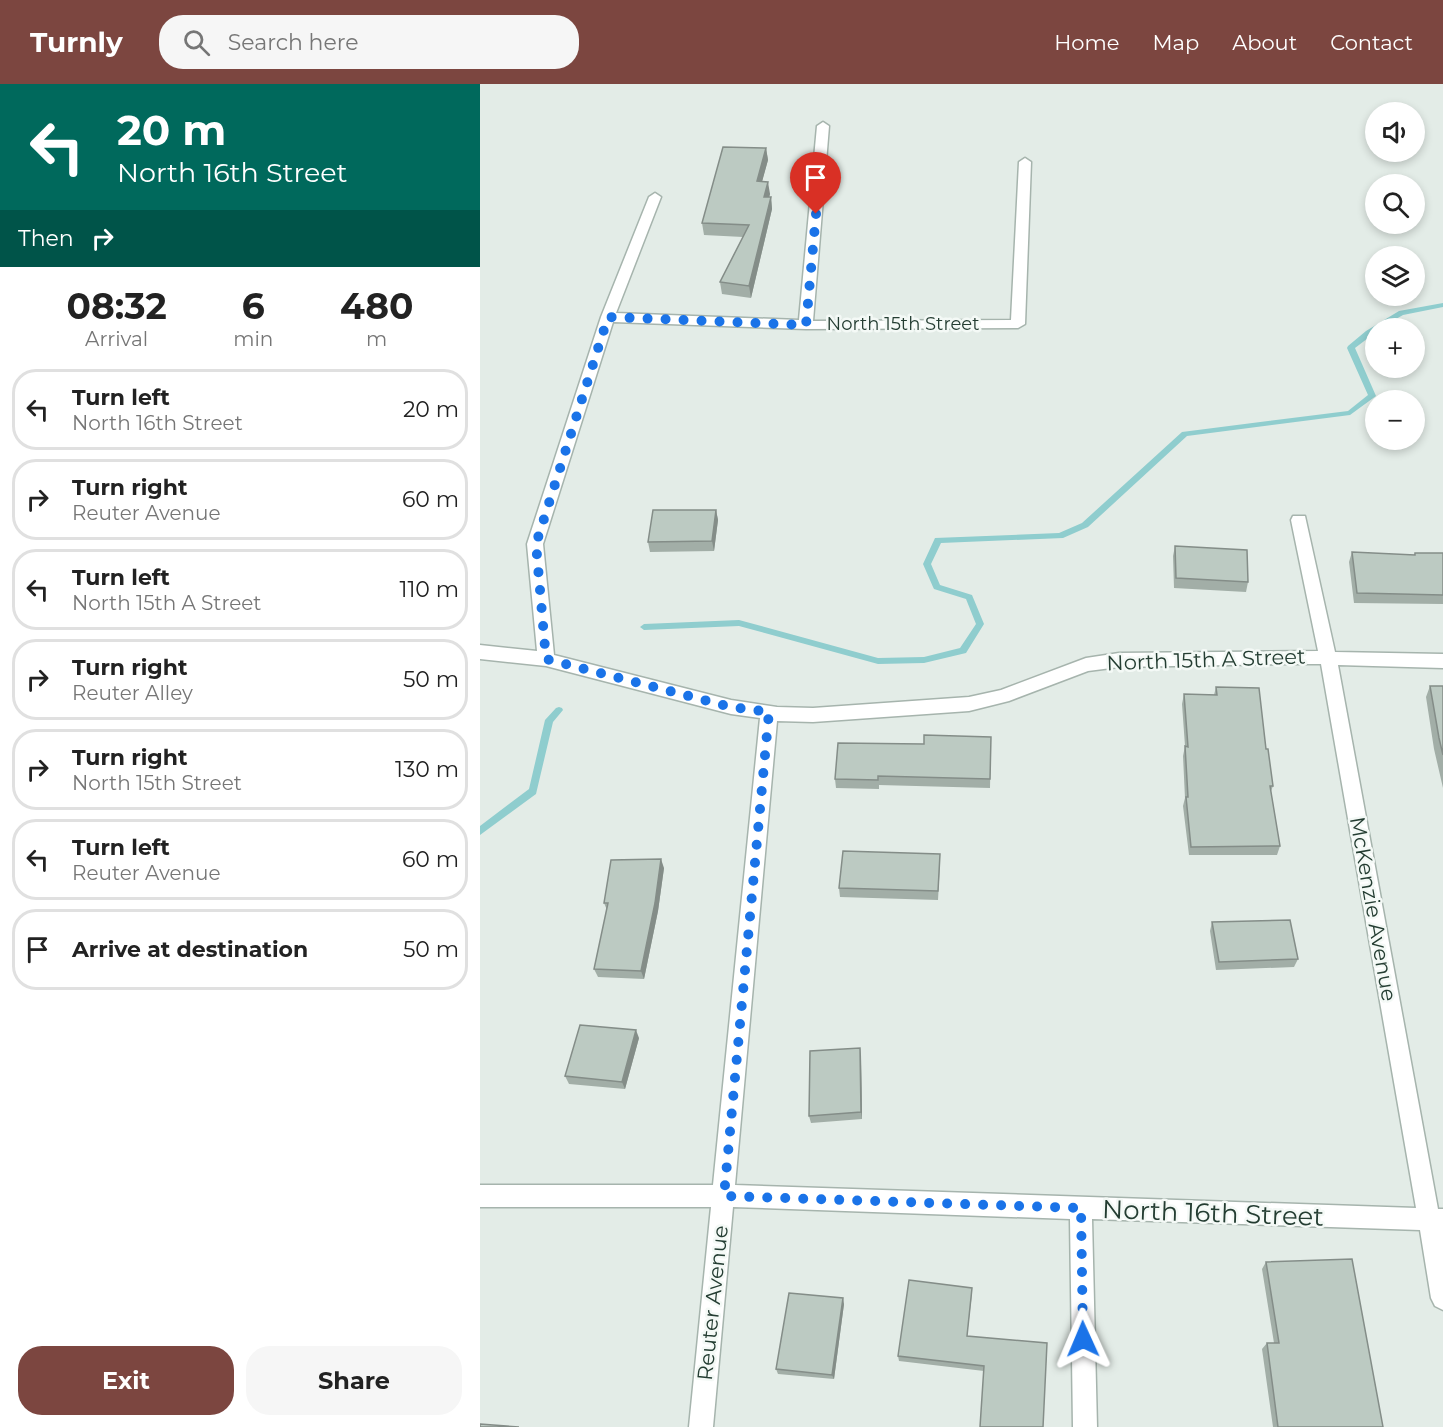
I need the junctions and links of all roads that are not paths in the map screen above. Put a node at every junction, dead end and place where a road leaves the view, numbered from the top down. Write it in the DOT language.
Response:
graph roads {
  1 [pos="823,126"];
  2 [pos="1025,162"];
  3 [pos="655,197"];
  4 [pos="608,317"];
  5 [pos="806,325"];
  6 [pos="1299,520"];
  7 [pos="480,652"];
  8 [pos="1328,657"];
  9 [pos="546,659"];
  10 [pos="1443,661"];
  11 [pos="769,712"];
  12 [pos="480,1196"];
  13 [pos="724,1196"];
  14 [pos="1081,1208"];
  15 [pos="1436,1220"];
  16 [pos="1443,1298"];
  17 [pos="700,1427"];
  18 [pos="1085,1427"];
  1 -- 5 [label="street"];
  2 -- 5 [label="street, North 15th Street"];
  3 -- 4 [label="street"];
  4 -- 5 [label="street, North 15th Street"];
  4 -- 9 [label="street"];
  6 -- 8 [label="street, McKenzie Avenue"];
  7 -- 9 [label="street, North 15th A Street"];
  8 -- 10 [label="street, North 15th A Street"];
  8 -- 11 [label="street, North 15th A Street"];
  8 -- 15 [label="street, McKenzie Avenue"];
  9 -- 11 [label="street, North 15th A Street"];
  11 -- 13 [label="street, Reuter Avenue"];
  12 -- 13 [label="street, North 16th Street"];
  13 -- 14 [label="street, North 16th Street"];
  13 -- 17 [label="street, Reuter Avenue"];
  14 -- 15 [label="street, North 16th Street"];
  14 -- 18 [label="street"];
  15 -- 16 [label="street, McKenzie Avenue"];
}
